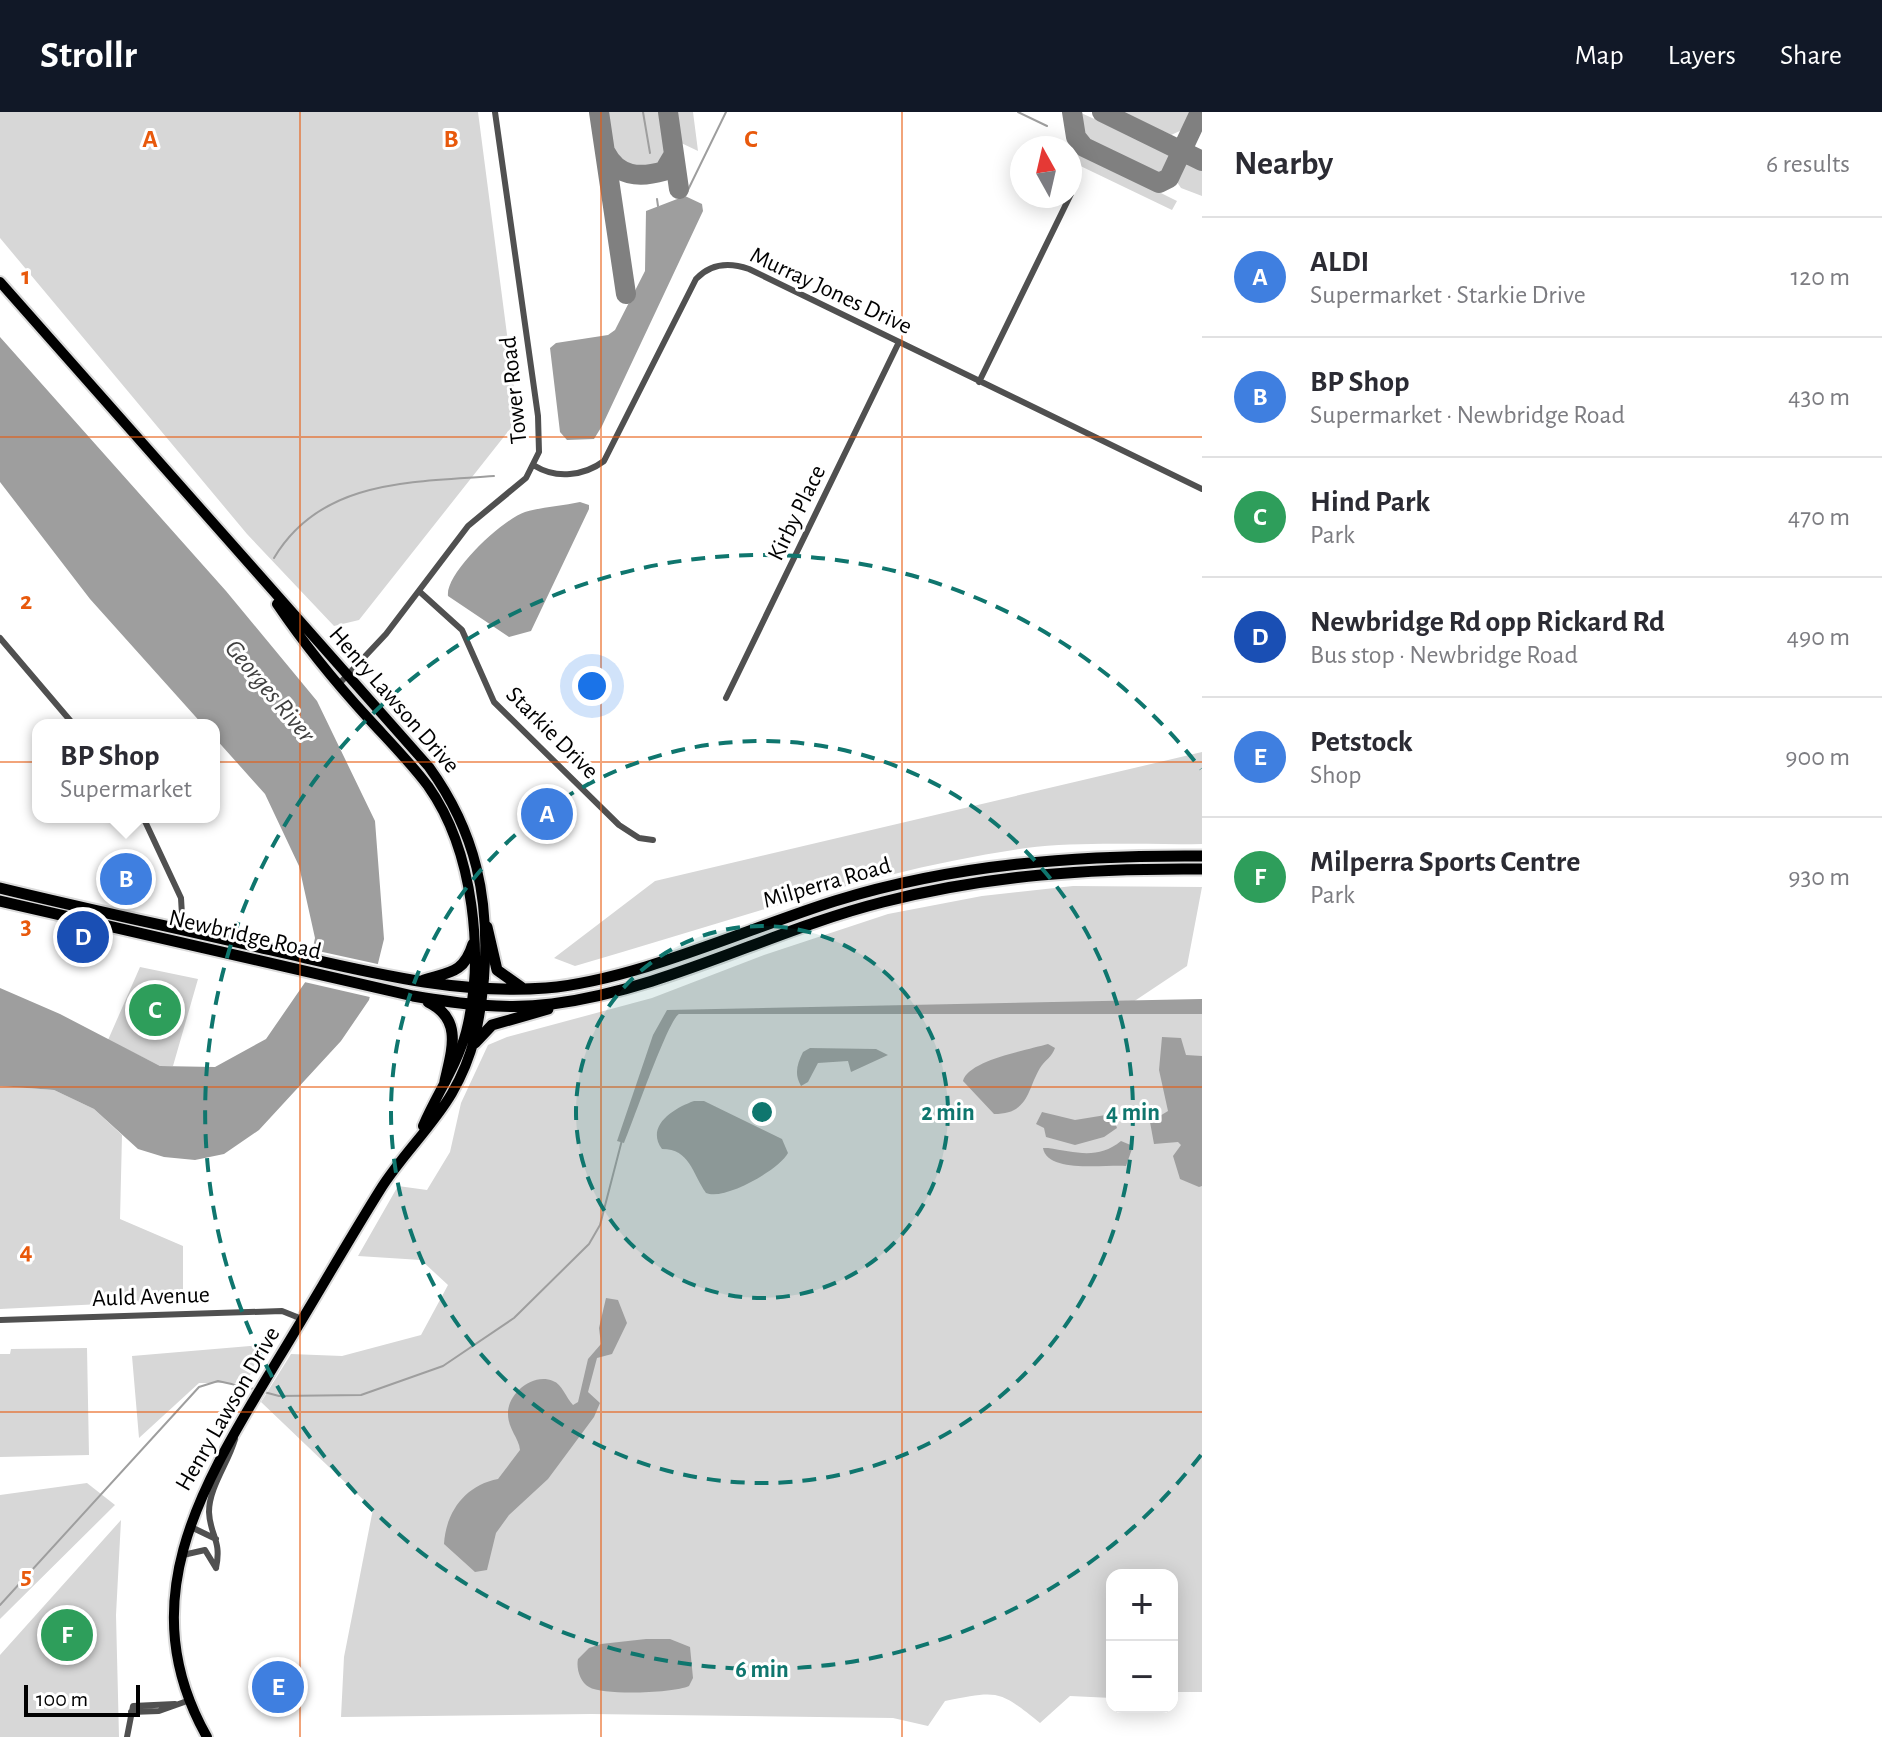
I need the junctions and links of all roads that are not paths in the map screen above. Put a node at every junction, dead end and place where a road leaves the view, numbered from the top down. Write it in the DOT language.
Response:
graph roads {
  1 [pos="495,112"];
  2 [pos="1064,208"];
  3 [pos="0,282"];
  4 [pos="899,342"];
  5 [pos="979,382"];
  6 [pos="535,466"];
  7 [pos="1202,489"];
  8 [pos="260,579"];
  9 [pos="420,592"];
  10 [pos="0,638"];
  11 [pos="347,675"];
  12 [pos="339,684"];
  13 [pos="726,698"];
  14 [pos="69,719"];
  15 [pos="146,823"];
  16 [pos="653,840"];
  17 [pos="1202,856"];
  18 [pos="1202,869"];
  19 [pos="0,888"];
  20 [pos="0,901"];
  21 [pos="487,927"];
  22 [pos="183,930"];
  23 [pos="182,943"];
  24 [pos="473,944"];
  25 [pos="420,981"];
  26 [pos="477,989"];
  27 [pos="525,989"];
  28 [pos="413,996"];
  29 [pos="587,997"];
  30 [pos="476,1005"];
  31 [pos="475,1043"];
  32 [pos="445,1081"];
  33 [pos="422,1130"];
  34 [pos="302,1319"];
  35 [pos="0,1320"];
  36 [pos="239,1425"];
  37 [pos="189,1526"];
  38 [pos="216,1539"];
  39 [pos="182,1555"];
  40 [pos="190,1700"];
  41 [pos="127,1737"];
  42 [pos="207,1737"];
  1 -- 6 [label="street, Tower Road"];
  2 -- 5 [label="street"];
  3 -- 8 [label="main road, Henry Lawson Drive"];
  4 -- 5 [label="street, Murray Jones Drive"];
  4 -- 6 [label="street, Murray Jones Drive"];
  4 -- 13 [label="street, Kirby Place"];
  5 -- 7 [label="street, Murray Jones Drive"];
  6 -- 9 [label="street, Tower Road"];
  8 -- 11 [label="main road, Henry Lawson Drive"];
  8 -- 12 [label="main road, Henry Lawson Drive"];
  9 -- 11 [label="street, Tower Road"];
  9 -- 16 [label="street, Starkie Drive"];
  10 -- 14 [label="street"];
  11 -- 12 [label="street, Tower Road"];
  11 -- 21 [label="main road, Henry Lawson Drive"];
  12 -- 24 [label="main road, Henry Lawson Drive"];
  15 -- 22 [label="street"];
  17 -- 27 [label="highway, Milperra Road"];
  18 -- 29 [label="highway, Milperra Road"];
  19 -- 22 [label="highway, Newbridge Road"];
  20 -- 23 [label="highway, Newbridge Road"];
  21 -- 26 [label="main road, Henry Lawson Drive"];
  21 -- 27 [label="highway"];
  22 -- 23 [label="street"];
  22 -- 25 [label="highway, Newbridge Road"];
  23 -- 28 [label="highway, Newbridge Road"];
  24 -- 25 [label="highway"];
  24 -- 26 [label="main road, Henry Lawson Drive"];
  25 -- 26 [label="highway, Newbridge Road"];
  26 -- 27 [label="highway, Milperra Road"];
  26 -- 30 [label="main road, Henry Lawson Drive"];
  28 -- 30 [label="highway, Newbridge Road"];
  28 -- 32 [label="highway"];
  29 -- 30 [label="highway, Milperra Road"];
  29 -- 31 [label="highway"];
  30 -- 31 [label="main road, Henry Lawson Drive"];
  30 -- 32 [label="main road, Henry Lawson Drive"];
  31 -- 33 [label="main road, Henry Lawson Drive"];
  32 -- 33 [label="main road, Henry Lawson Drive"];
  33 -- 34 [label="main road, Henry Lawson Drive"];
  34 -- 35 [label="street, Auld Avenue"];
  34 -- 36 [label="main road, Henry Lawson Drive"];
  36 -- 37 [label="main road, Henry Lawson Drive"];
  36 -- 38 [label="street"];
  37 -- 38 [label="street"];
  37 -- 39 [label="main road, Henry Lawson Drive"];
  38 -- 39 [label="street"];
  39 -- 40 [label="main road, Henry Lawson Drive"];
  40 -- 41 [label="street"];
  40 -- 42 [label="main road, Henry Lawson Drive"];
}
